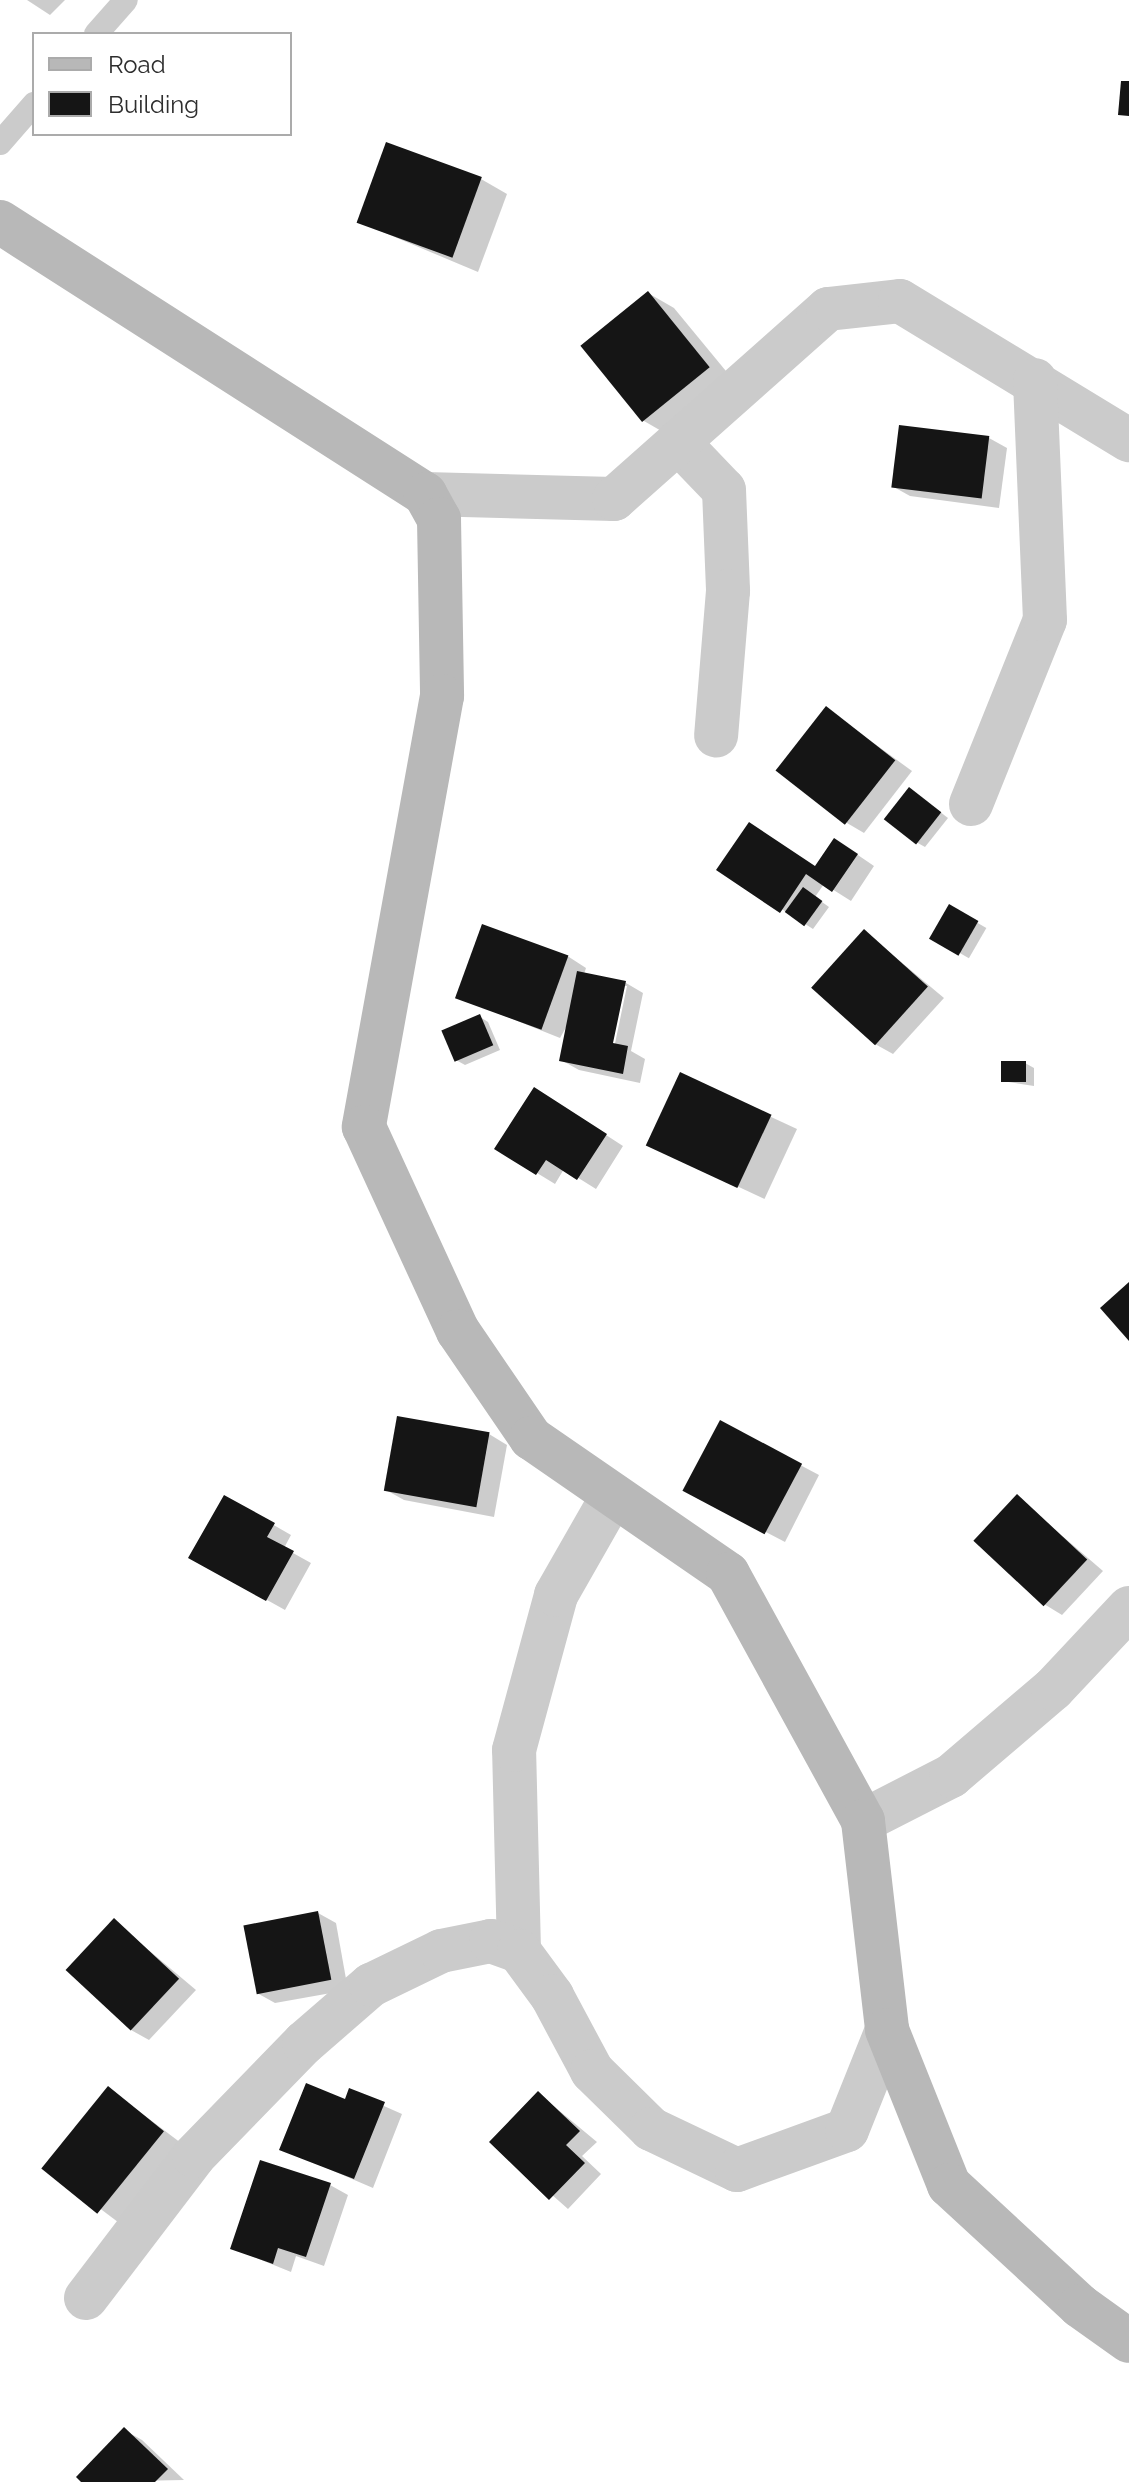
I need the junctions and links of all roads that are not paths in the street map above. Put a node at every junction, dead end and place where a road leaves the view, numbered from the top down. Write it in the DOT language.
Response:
graph roads {
  1 [pos="126,0"];
  2 [pos="98,32"];
  3 [pos="32,106"];
  4 [pos="0,143"];
  5 [pos="0,222"];
  6 [pos="1035,380"];
  7 [pos="1129,440"];
  8 [pos="678,442"];
  9 [pos="425,494"];
  10 [pos="716,736"];
  11 [pos="971,804"];
  12 [pos="613,1495"];
  13 [pos="1129,1608"];
  14 [pos="863,1821"];
  15 [pos="519,1951"];
  16 [pos="887,2030"];
  17 [pos="86,2298"];
  18 [pos="1129,2341"];
  1 -- 2 [label="lane"];
  3 -- 4 [label="lane"];
  5 -- 9 [label="street"];
  6 -- 7 [label="street"];
  6 -- 8 [label="street"];
  6 -- 11 [label="street"];
  8 -- 9 [label="street"];
  8 -- 10 [label="street"];
  9 -- 12 [label="street"];
  12 -- 14 [label="street"];
  12 -- 15 [label="street"];
  13 -- 14 [label="street"];
  14 -- 16 [label="street"];
  15 -- 16 [label="street"];
  15 -- 17 [label="street"];
  16 -- 18 [label="street"];
}
